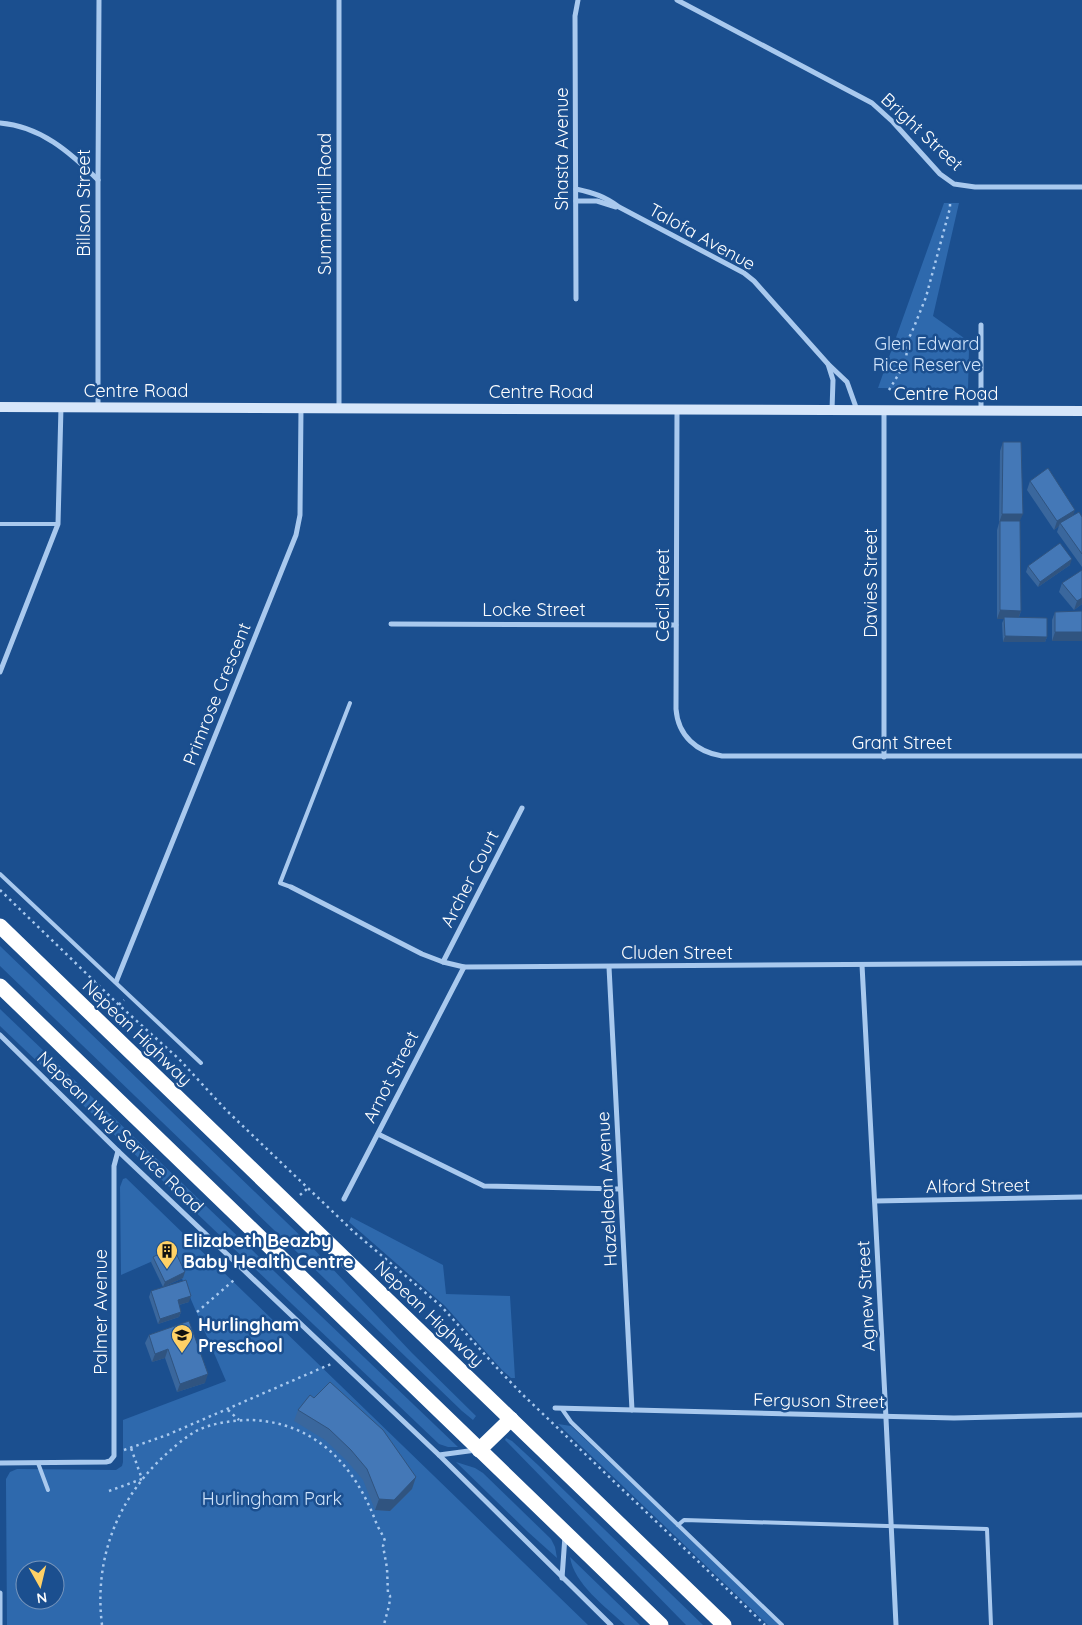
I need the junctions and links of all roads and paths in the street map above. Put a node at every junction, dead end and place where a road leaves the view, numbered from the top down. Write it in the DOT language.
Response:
graph roads {
  1 [pos="99,0"];
  2 [pos="339,0"];
  3 [pos="578,0"];
  4 [pos="677,0"];
  5 [pos="0,123"];
  6 [pos="98,180"];
  7 [pos="1082,187"];
  8 [pos="576,189"];
  9 [pos="576,201"];
  10 [pos="950,202"];
  11 [pos="619,207"];
  12 [pos="576,299"];
  13 [pos="981,325"];
  14 [pos="828,364"];
  15 [pos="889,390"];
  16 [pos="0,407"];
  17 [pos="60,407"];
  18 [pos="98,407"];
  19 [pos="301,408"];
  20 [pos="339,408"];
  21 [pos="677,409"];
  22 [pos="832,410"];
  23 [pos="857,410"];
  24 [pos="884,410"];
  25 [pos="981,410"];
  26 [pos="1082,411"];
  27 [pos="0,524"];
  28 [pos="58,524"];
  29 [pos="391,624"];
  30 [pos="676,625"];
  31 [pos="0,672"];
  32 [pos="350,703"];
  33 [pos="722,756"];
  34 [pos="1082,756"];
  35 [pos="884,757"];
  36 [pos="522,808"];
  37 [pos="0,874"];
  38 [pos="291,887"];
  39 [pos="0,890"];
  40 [pos="0,926"];
  41 [pos="443,962"];
  42 [pos="1082,964"];
  43 [pos="862,965"];
  44 [pos="464,967"];
  45 [pos="609,967"];
  46 [pos="116,982"];
  47 [pos="0,986"];
  48 [pos="0,1035"];
  49 [pos="201,1063"];
  50 [pos="378,1134"];
  51 [pos="118,1151"];
  52 [pos="620,1189"];
  53 [pos="1082,1197"];
  54 [pos="344,1199"];
  55 [pos="875,1201"];
  56 [pos="234,1280"];
  57 [pos="197,1312"];
  58 [pos="339,1360"];
  59 [pos="555,1408"];
  60 [pos="562,1408"];
  61 [pos="228,1410"];
  62 [pos="632,1410"];
  63 [pos="1082,1415"];
  64 [pos="886,1417"];
  65 [pos="511,1419"];
  66 [pos="240,1420"];
  67 [pos="131,1448"];
  68 [pos="479,1450"];
  69 [pos="115,1451"];
  70 [pos="439,1455"];
  71 [pos="0,1463"];
  72 [pos="38,1463"];
  73 [pos="142,1479"];
  74 [pos="48,1490"];
  75 [pos="109,1491"];
  76 [pos="678,1525"];
  77 [pos="892,1526"];
  78 [pos="565,1533"];
  79 [pos="562,1578"];
  80 [pos="0,1592"];
  81 [pos="0,1625"];
  82 [pos="102,1625"];
  83 [pos="384,1625"];
  84 [pos="610,1625"];
  85 [pos="661,1625"];
  86 [pos="724,1625"];
  87 [pos="764,1625"];
  88 [pos="782,1625"];
  89 [pos="896,1625"];
  90 [pos="991,1625"];
  1 -- 6 [label="street, Billson Street"];
  2 -- 20 [label="street, Summerhill Road"];
  3 -- 8 [label="street, Shasta Avenue"];
  4 -- 7 [label="street, Bright Street"];
  5 -- 6 [label="street"];
  6 -- 18 [label="street, Billson Street"];
  8 -- 9 [label="street, Shasta Avenue"];
  8 -- 11 [label="street, Talofa Avenue"];
  9 -- 11 [label="street, Talofa Avenue"];
  9 -- 12 [label="street, Shasta Avenue"];
  10 -- 15 [label="path"];
  11 -- 14 [label="street, Talofa Avenue"];
  13 -- 25 [label="street"];
  14 -- 22 [label="street"];
  14 -- 23 [label="street, Talofa Avenue"];
  16 -- 17 [label="main road, Centre Road"];
  17 -- 18 [label="main road, Centre Road"];
  17 -- 28 [label="street"];
  18 -- 19 [label="main road, Centre Road"];
  19 -- 20 [label="main road, Centre Road"];
  19 -- 46 [label="street, Primrose Crescent"];
  20 -- 21 [label="main road, Centre Road"];
  21 -- 22 [label="main road, Centre Road"];
  21 -- 30 [label="street, Cecil Street"];
  22 -- 23 [label="main road, Centre Road"];
  23 -- 24 [label="main road, Centre Road"];
  24 -- 25 [label="main road, Centre Road"];
  24 -- 35 [label="street, Davies Street"];
  25 -- 26 [label="main road, Centre Road"];
  27 -- 28 [label="lane"];
  28 -- 31 [label="street"];
  29 -- 30 [label="street, Locke Street"];
  30 -- 33 [label="street, Cecil Street"];
  32 -- 38 [label="lane"];
  33 -- 35 [label="street, Grant Street"];
  34 -- 35 [label="street, Grant Street"];
  36 -- 41 [label="street, Archer Court"];
  37 -- 46 [label="lane"];
  38 -- 41 [label="street, Cluden Street"];
  39 -- 87 [label="path"];
  40 -- 65 [label="highway, Nepean Highway"];
  41 -- 44 [label="street, Cluden Street"];
  42 -- 43 [label="street, Cluden Street"];
  43 -- 45 [label="street, Cluden Street"];
  43 -- 55 [label="street, Agnew Street"];
  44 -- 45 [label="street, Cluden Street"];
  44 -- 50 [label="street, Arnot Street"];
  45 -- 52 [label="street, Hazeldean Avenue"];
  46 -- 49 [label="lane"];
  47 -- 68 [label="highway"];
  48 -- 51 [label="street, Nepean Hwy Service Road"];
  50 -- 52 [label="street"];
  50 -- 54 [label="street, Arnot Street"];
  51 -- 58 [label="street, Nepean Hwy Service Road"];
  51 -- 69 [label="street, Palmer Avenue"];
  52 -- 62 [label="street, Hazeldean Avenue"];
  53 -- 55 [label="street, Alford Street"];
  55 -- 64 [label="street, Agnew Street"];
  56 -- 57 [label="path"];
  58 -- 61 [label="path"];
  58 -- 70 [label="street, Nepean Hwy Service Road"];
  59 -- 60 [label="street, Ferguson Street"];
  60 -- 62 [label="street, Ferguson Street"];
  60 -- 76 [label="lane"];
  61 -- 66 [label="path"];
  61 -- 67 [label="path"];
  62 -- 64 [label="street, Ferguson Street"];
  63 -- 64 [label="street, Ferguson Street"];
  64 -- 77 [label="street, Agnew Street"];
  65 -- 68 [label="highway"];
  65 -- 86 [label="highway, Nepean Highway"];
  66 -- 73 [label="path"];
  66 -- 83 [label="path"];
  67 -- 69 [label="path"];
  67 -- 73 [label="path"];
  68 -- 70 [label="street"];
  68 -- 78 [label="highway"];
  69 -- 72 [label="street"];
  70 -- 79 [label="street, Nepean Hwy Service Road"];
  71 -- 72 [label="street"];
  72 -- 74 [label="lane"];
  73 -- 75 [label="path"];
  73 -- 82 [label="path"];
  76 -- 77 [label="lane"];
  76 -- 88 [label="lane"];
  77 -- 89 [label="street, Agnew Street"];
  77 -- 90 [label="lane"];
  78 -- 79 [label="street"];
  78 -- 85 [label="highway"];
  79 -- 84 [label="street, Nepean Hwy Service Road"];
  80 -- 81 [label="street"];
}
